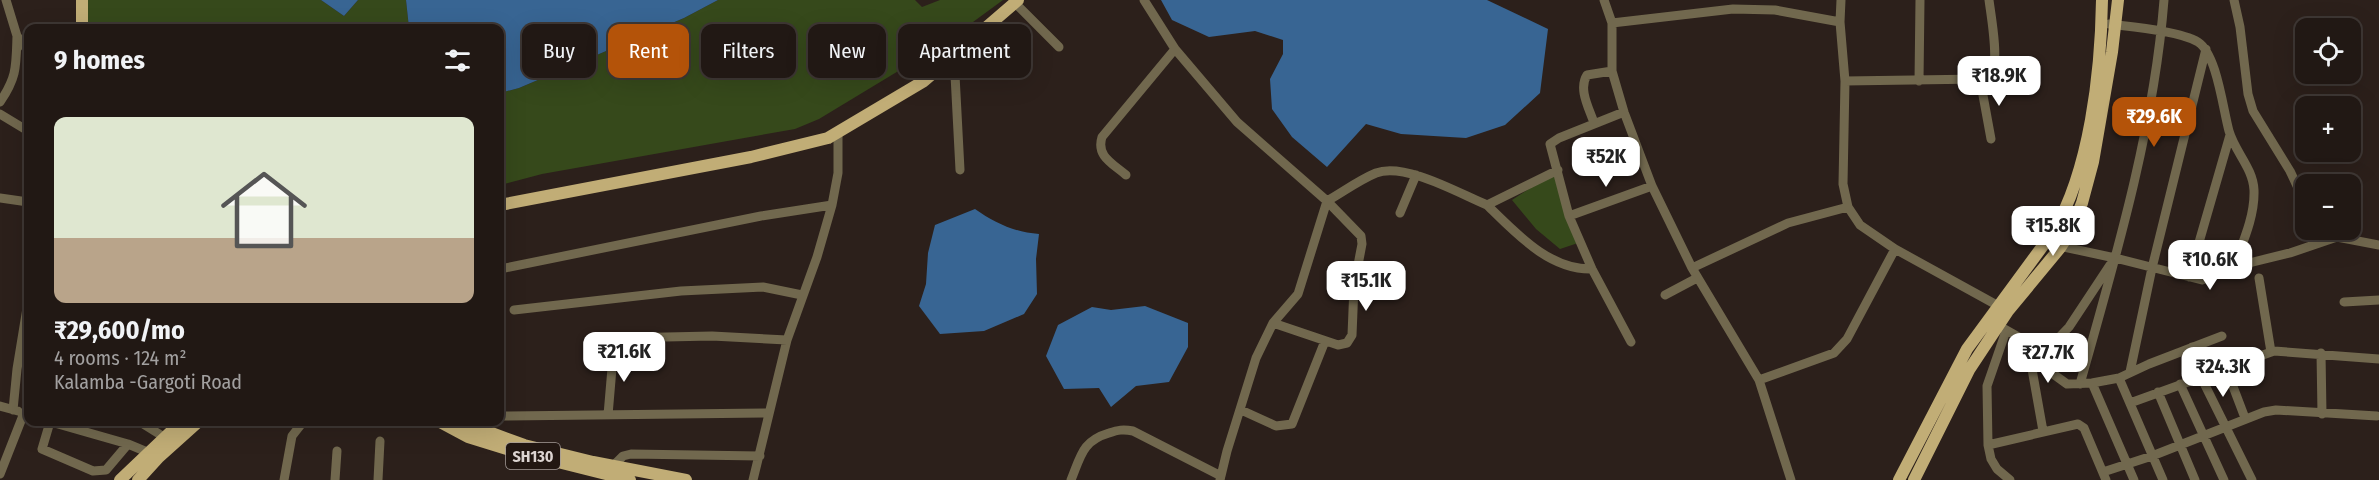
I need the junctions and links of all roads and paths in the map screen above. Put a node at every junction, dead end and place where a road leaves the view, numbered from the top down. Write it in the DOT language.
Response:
graph roads {
  1 [pos="6,0"];
  2 [pos="82,0"];
  3 [pos="1144,0"];
  4 [pos="1604,0"];
  5 [pos="1841,0"];
  6 [pos="1920,0"];
  7 [pos="1989,0"];
  8 [pos="2102,0"];
  9 [pos="2118,0"];
  10 [pos="2164,0"];
  11 [pos="2234,0"];
  12 [pos="1016,1"];
  13 [pos="1840,22"];
  14 [pos="1611,23"];
  15 [pos="2101,23"];
  16 [pos="82,24"];
  17 [pos="991,24"];
  18 [pos="2116,25"];
  19 [pos="2161,32"];
  20 [pos="17,36"];
  21 [pos="24,46"];
  22 [pos="1059,47"];
  23 [pos="2206,49"];
  24 [pos="1175,50"];
  25 [pos="1611,71"];
  26 [pos="928,78"];
  27 [pos="955,78"];
  28 [pos="1980,79"];
  29 [pos="1845,81"];
  30 [pos="1919,81"];
  31 [pos="0,102"];
  32 [pos="1624,112"];
  33 [pos="0,114"];
  34 [pos="1594,123"];
  35 [pos="24,129"];
  36 [pos="838,133"];
  37 [pos="2230,135"];
  38 [pos="1991,139"];
  39 [pos="960,170"];
  40 [pos="1558,170"];
  41 [pos="1126,175"];
  42 [pos="1416,175"];
  43 [pos="2295,182"];
  44 [pos="1652,186"];
  45 [pos="0,198"];
  46 [pos="24,201"];
  47 [pos="1327,201"];
  48 [pos="504,204"];
  49 [pos="832,205"];
  50 [pos="1487,205"];
  51 [pos="1848,207"];
  52 [pos="1401,213"];
  53 [pos="1569,216"];
  54 [pos="2326,240"];
  55 [pos="2353,240"];
  56 [pos="2045,243"];
  57 [pos="2379,245"];
  58 [pos="2060,248"];
  59 [pos="1895,249"];
  60 [pos="2115,258"];
  61 [pos="504,268"];
  62 [pos="1692,268"];
  63 [pos="2152,268"];
  64 [pos="1593,269"];
  65 [pos="2233,269"];
  66 [pos="2189,277"];
  67 [pos="1697,278"];
  68 [pos="2259,278"];
  69 [pos="802,295"];
  70 [pos="1665,295"];
  71 [pos="2379,300"];
  72 [pos="2344,302"];
  73 [pos="2003,308"];
  74 [pos="514,310"];
  75 [pos="1273,323"];
  76 [pos="2002,328"];
  77 [pos="2222,336"];
  78 [pos="787,340"];
  79 [pos="1324,341"];
  80 [pos="2026,341"];
  81 [pos="1631,342"];
  82 [pos="2192,347"];
  83 [pos="24,348"];
  84 [pos="2045,352"];
  85 [pos="2271,352"];
  86 [pos="2320,353"];
  87 [pos="2379,359"];
  88 [pos="2226,368"];
  89 [pos="2130,372"];
  90 [pos="2201,377"];
  91 [pos="2119,378"];
  92 [pos="1759,380"];
  93 [pos="2092,383"];
  94 [pos="2080,384"];
  95 [pos="2180,384"];
  96 [pos="2158,392"];
  97 [pos="2130,403"];
  98 [pos="0,408"];
  99 [pos="13,410"];
  100 [pos="1241,410"];
  101 [pos="24,413"];
  102 [pos="768,413"];
  103 [pos="2322,414"];
  104 [pos="608,415"];
  105 [pos="504,416"];
  106 [pos="2378,416"];
  107 [pos="2245,418"];
  108 [pos="24,419"];
  109 [pos="49,426"];
  110 [pos="65,426"];
  111 [pos="146,426"];
  112 [pos="176,426"];
  113 [pos="192,426"];
  114 [pos="300,426"];
  115 [pos="447,426"];
  116 [pos="473,426"];
  117 [pos="2225,426"];
  118 [pos="2043,431"];
  119 [pos="2204,434"];
  120 [pos="164,437"];
  121 [pos="380,441"];
  122 [pos="128,444"];
  123 [pos="2180,444"];
  124 [pos="1988,445"];
  125 [pos="337,451"];
  126 [pos="153,454"];
  127 [pos="760,456"];
  128 [pos="2152,456"];
  129 [pos="2128,465"];
  130 [pos="613,466"];
  131 [pos="106,470"];
  132 [pos="0,474"];
  133 [pos="2104,476"];
  134 [pos="1220,478"];
  135 [pos="119,480"];
  136 [pos="138,480"];
  137 [pos="284,480"];
  138 [pos="335,480"];
  139 [pos="378,480"];
  140 [pos="630,480"];
  141 [pos="686,480"];
  142 [pos="753,480"];
  143 [pos="1071,480"];
  144 [pos="1791,480"];
  145 [pos="1899,480"];
  146 [pos="1914,480"];
  147 [pos="2010,480"];
  148 [pos="2134,480"];
  149 [pos="2163,480"];
  150 [pos="2195,480"];
  151 [pos="2224,480"];
  152 [pos="2252,480"];
  1 -- 20 [label="street"];
  2 -- 16 [label="main road"];
  3 -- 24 [label="street"];
  4 -- 14 [label="street"];
  5 -- 13 [label="street"];
  6 -- 30 [label="street"];
  7 -- 28 [label="street"];
  8 -- 15 [label="main road"];
  9 -- 18 [label="main road"];
  10 -- 19 [label="street"];
  11 -- 43 [label="street"];
  12 -- 17 [label="main road"];
  12 -- 22 [label="street"];
  13 -- 14 [label="street"];
  13 -- 29 [label="street"];
  14 -- 25 [label="street"];
  15 -- 18 [label="street"];
  15 -- 56 [label="main road"];
  18 -- 19 [label="street"];
  18 -- 58 [label="main road"];
  19 -- 23 [label="street"];
  19 -- 60 [label="street"];
  20 -- 21 [label="street"];
  20 -- 31 [label="street"];
  23 -- 37 [label="street"];
  23 -- 63 [label="street"];
  24 -- 41 [label="street"];
  24 -- 47 [label="street"];
  25 -- 32 [label="street"];
  25 -- 34 [label="street"];
  26 -- 36 [label="main road"];
  27 -- 39 [label="street"];
  28 -- 30 [label="street"];
  28 -- 38 [label="street"];
  29 -- 30 [label="street"];
  29 -- 51 [label="street"];
  32 -- 34 [label="street"];
  32 -- 44 [label="street"];
  33 -- 35 [label="street"];
  34 -- 40 [label="street"];
  36 -- 48 [label="main road"];
  36 -- 49 [label="street"];
  37 -- 65 [label="street"];
  37 -- 66 [label="street"];
  40 -- 50 [label="street"];
  40 -- 53 [label="street"];
  42 -- 47 [label="street"];
  42 -- 50 [label="street"];
  42 -- 52 [label="street"];
  44 -- 53 [label="street"];
  44 -- 62 [label="street"];
  45 -- 46 [label="street"];
  47 -- 75 [label="street"];
  47 -- 79 [label="street"];
  49 -- 61 [label="street"];
  49 -- 69 [label="street"];
  50 -- 64 [label="street"];
  51 -- 59 [label="street"];
  51 -- 62 [label="street"];
  53 -- 64 [label="street"];
  54 -- 65 [label="street"];
  55 -- 57 [label="street"];
  56 -- 58 [label="street"];
  56 -- 73 [label="main road"];
  58 -- 60 [label="street"];
  58 -- 73 [label="main road"];
  59 -- 73 [label="street"];
  59 -- 92 [label="street"];
  60 -- 63 [label="street"];
  60 -- 84 [label="street"];
  60 -- 94 [label="street"];
  62 -- 67 [label="street"];
  63 -- 66 [label="street"];
  63 -- 89 [label="street"];
  64 -- 81 [label="street"];
  65 -- 66 [label="street"];
  67 -- 70 [label="street"];
  67 -- 92 [label="street"];
  68 -- 85 [label="street"];
  69 -- 74 [label="street"];
  69 -- 78 [label="street"];
  71 -- 72 [label="street"];
  73 -- 76 [label="main road"];
  73 -- 145 [label="main road"];
  75 -- 79 [label="street"];
  75 -- 100 [label="street"];
  76 -- 80 [label="street"];
  76 -- 124 [label="street"];
  76 -- 146 [label="main road"];
  77 -- 82 [label="street"];
  78 -- 102 [label="street"];
  78 -- 104 [label="street"];
  79 -- 100 [label="street"];
  80 -- 84 [label="street"];
  80 -- 118 [label="street"];
  82 -- 89 [label="street"];
  82 -- 90 [label="street"];
  83 -- 99 [label="street"];
  84 -- 94 [label="street"];
  85 -- 86 [label="street"];
  85 -- 88 [label="street"];
  86 -- 87 [label="street"];
  86 -- 103 [label="street"];
  88 -- 90 [label="street"];
  88 -- 107 [label="street"];
  89 -- 91 [label="street"];
  90 -- 95 [label="street"];
  90 -- 117 [label="street"];
  91 -- 93 [label="street"];
  91 -- 97 [label="street"];
  92 -- 144 [label="street"];
  93 -- 94 [label="street"];
  93 -- 129 [label="street"];
  95 -- 96 [label="street"];
  95 -- 119 [label="street"];
  96 -- 97 [label="street"];
  96 -- 123 [label="street"];
  97 -- 128 [label="street"];
  98 -- 99 [label="street"];
  99 -- 101 [label="street"];
  100 -- 134 [label="street"];
  102 -- 104 [label="street"];
  102 -- 127 [label="street"];
  103 -- 106 [label="street"];
  103 -- 107 [label="street"];
  104 -- 105 [label="street"];
  107 -- 117 [label="street"];
  108 -- 132 [label="street"];
  109 -- 131 [label="street"];
  110 -- 122 [label="street"];
  111 -- 120 [label="street"];
  112 -- 120 [label="main road"];
  113 -- 126 [label="main road"];
  114 -- 137 [label="street"];
  115 -- 140 [label="main road, SH130"];
  116 -- 130 [label="main road"];
  117 -- 119 [label="street"];
  117 -- 152 [label="street"];
  118 -- 124 [label="street"];
  118 -- 133 [label="street"];
  119 -- 123 [label="street"];
  119 -- 151 [label="street"];
  120 -- 126 [label="main road"];
  121 -- 139 [label="street"];
  122 -- 126 [label="street"];
  122 -- 131 [label="street"];
  123 -- 128 [label="street"];
  123 -- 150 [label="street"];
  124 -- 147 [label="street"];
  125 -- 138 [label="street"];
  126 -- 135 [label="main road"];
  126 -- 136 [label="main road"];
  127 -- 130 [label="street"];
  127 -- 142 [label="street"];
  128 -- 129 [label="street"];
  128 -- 149 [label="street"];
  129 -- 133 [label="street"];
  129 -- 148 [label="street"];
  130 -- 141 [label="main road"];
  131 -- 135 [label="street"];
  134 -- 143 [label="street"];
}
